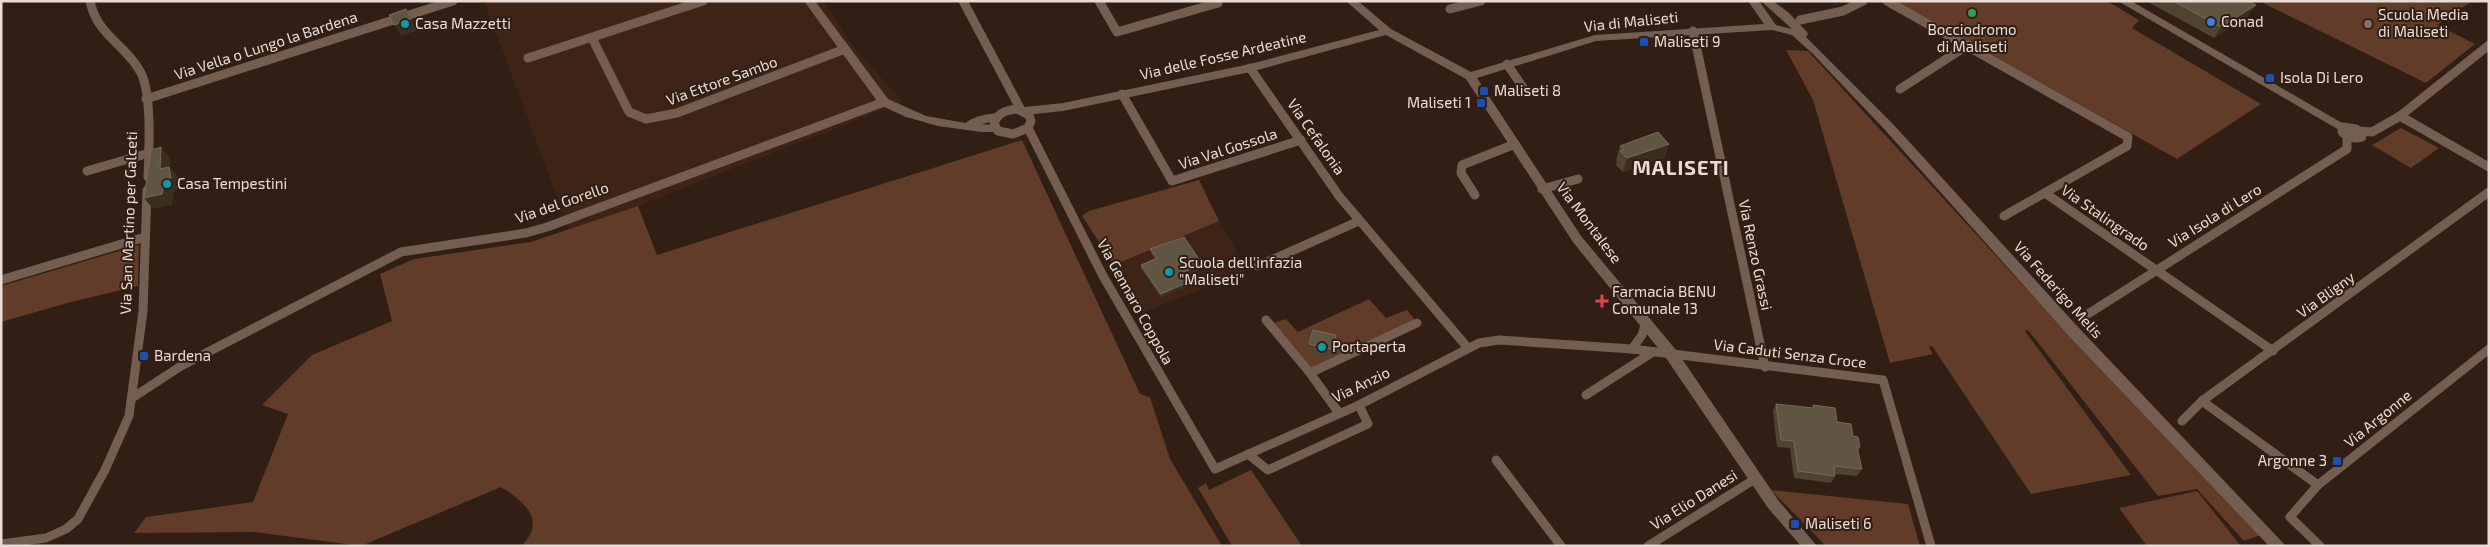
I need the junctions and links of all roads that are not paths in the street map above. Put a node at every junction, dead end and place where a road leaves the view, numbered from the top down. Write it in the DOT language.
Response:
graph roads {
  1 [pos="90,1"];
  2 [pos="453,1"];
  3 [pos="703,1"];
  4 [pos="810,1"];
  5 [pos="964,1"];
  6 [pos="1099,1"];
  7 [pos="1351,1"];
  8 [pos="1482,1"];
  9 [pos="1752,1"];
  10 [pos="1766,1"];
  11 [pos="1863,1"];
  12 [pos="1887,1"];
  13 [pos="2123,1"];
  14 [pos="1218,3"];
  15 [pos="1450,9"];
  16 [pos="1795,20"];
  17 [pos="1773,26"];
  18 [pos="1388,31"];
  19 [pos="1693,31"];
  20 [pos="592,38"];
  21 [pos="1968,45"];
  22 [pos="2489,46"];
  23 [pos="845,49"];
  24 [pos="1817,52"];
  25 [pos="528,58"];
  26 [pos="1507,64"];
  27 [pos="1250,68"];
  28 [pos="1470,76"];
  29 [pos="1900,89"];
  30 [pos="1009,90"];
  31 [pos="1526,92"];
  32 [pos="1122,94"];
  33 [pos="146,99"];
  34 [pos="884,102"];
  35 [pos="2400,116"];
  36 [pos="1026,117"];
  37 [pos="997,120"];
  38 [pos="2345,132"];
  39 [pos="1018,133"];
  40 [pos="1301,140"];
  41 [pos="1515,144"];
  42 [pos="1038,146"];
  43 [pos="149,153"];
  44 [pos="2489,167"];
  45 [pos="87,171"];
  46 [pos="1578,179"];
  47 [pos="1542,189"];
  48 [pos="2489,192"];
  49 [pos="2045,193"];
  50 [pos="1475,195"];
  51 [pos="2004,216"];
  52 [pos="1360,221"];
  53 [pos="145,238"];
  54 [pos="1258,266"];
  55 [pos="2156,270"];
  56 [pos="1,280"];
  57 [pos="2088,314"];
  58 [pos="1266,320"];
  59 [pos="1646,322"];
  60 [pos="1417,323"];
  61 [pos="1467,347"];
  62 [pos="1632,349"];
  63 [pos="2489,349"];
  64 [pos="2273,351"];
  65 [pos="1652,352"];
  66 [pos="1671,354"];
  67 [pos="1766,367"];
  68 [pos="1310,373"];
  69 [pos="1586,395"];
  70 [pos="132,398"];
  71 [pos="2202,401"];
  72 [pos="1358,405"];
  73 [pos="1339,413"];
  74 [pos="2182,422"];
  75 [pos="1248,454"];
  76 [pos="1496,460"];
  77 [pos="1215,469"];
  78 [pos="1755,480"];
  79 [pos="2318,485"];
  80 [pos="1,544"];
  81 [pos="1561,546"];
  82 [pos="1648,546"];
  83 [pos="1810,546"];
  84 [pos="1931,546"];
  85 [pos="2279,546"];
  86 [pos="2320,546"];
  1 -- 33 [label="street, Via San Martino per Galceti"];
  2 -- 33 [label="street, Via Vella o Lungo la Bardena"];
  3 -- 20 [label="street"];
  4 -- 23 [label="street"];
  5 -- 30 [label="street"];
  6 -- 14 [label="street"];
  7 -- 18 [label="street, Via Montalese"];
  8 -- 15 [label="street"];
  9 -- 17 [label="street, Via Federigo Melis"];
  10 -- 16 [label="street, Via Federigo Melis"];
  11 -- 16 [label="street"];
  12 -- 21 [label="street"];
  13 -- 38 [label="street"];
  16 -- 17 [label="street"];
  16 -- 24 [label="street, Via Federigo Melis"];
  17 -- 19 [label="street, Via di Maliseti"];
  17 -- 24 [label="street, Via Federigo Melis"];
  18 -- 27 [label="street, Via delle Fosse Ardeatine"];
  18 -- 28 [label="street, Via Montalese"];
  19 -- 26 [label="street, Via di Maliseti"];
  19 -- 67 [label="street, Via Renzo Grassi"];
  20 -- 23 [label="street, Via Ettore Sambo"];
  20 -- 25 [label="street"];
  21 -- 29 [label="street"];
  21 -- 49 [label="street"];
  22 -- 35 [label="street"];
  23 -- 34 [label="street"];
  24 -- 85 [label="street, Via Federigo Melis"];
  26 -- 28 [label="street, Via di Maliseti"];
  26 -- 31 [label="street"];
  27 -- 32 [label="street, Via delle Fosse Ardeatine"];
  27 -- 40 [label="street, Via Cefalonia"];
  28 -- 41 [label="street, Via Montalese"];
  30 -- 36 [label="street"];
  30 -- 37 [label="street"];
  32 -- 36 [label="street, Via delle Fosse Ardeatine"];
  32 -- 40 [label="street, Via Val Gossola"];
  33 -- 43 [label="street, Via San Martino per Galceti"];
  34 -- 37 [label="street"];
  34 -- 70 [label="street, Via del Gorello"];
  35 -- 38 [label="street"];
  35 -- 44 [label="street"];
  36 -- 37 [label="street"];
  36 -- 39 [label="street"];
  36 -- 42 [label="street, Via Gennaro Coppola"];
  37 -- 39 [label="street"];
  38 -- 55 [label="street, Via Isola di Lero"];
  39 -- 42 [label="street"];
  40 -- 52 [label="street, Via Cefalonia"];
  41 -- 47 [label="street, Via Montalese"];
  41 -- 50 [label="street"];
  42 -- 77 [label="street, Via Gennaro Coppola"];
  43 -- 45 [label="street"];
  43 -- 53 [label="street, Via San Martino per Galceti"];
  46 -- 47 [label="street"];
  47 -- 59 [label="street, Via Montalese"];
  48 -- 64 [label="street, Via Bligny"];
  49 -- 51 [label="street"];
  49 -- 55 [label="street, Via Stalingrado"];
  52 -- 54 [label="street"];
  52 -- 61 [label="street, Via Cefalonia"];
  53 -- 56 [label="street"];
  53 -- 70 [label="street, Via San Martino per Galceti"];
  55 -- 57 [label="street, Via Isola di Lero"];
  55 -- 64 [label="street, Via Stalingrado"];
  58 -- 68 [label="street"];
  59 -- 62 [label="street"];
  59 -- 66 [label="street, Via Montalese"];
  60 -- 68 [label="street"];
  61 -- 62 [label="street, Via Anzio"];
  61 -- 72 [label="street, Via Anzio"];
  62 -- 65 [label="street, Via Anzio"];
  63 -- 79 [label="street, Via Argonne"];
  64 -- 71 [label="street, Via Bligny"];
  65 -- 66 [label="street, Via Anzio"];
  65 -- 69 [label="street"];
  66 -- 67 [label="street, Via Caduti Senza Croce"];
  66 -- 78 [label="street, Via Montalese"];
  67 -- 84 [label="street, Via Caduti Senza Croce"];
  68 -- 73 [label="street"];
  70 -- 80 [label="street, Via San Martino per Galceti"];
  71 -- 74 [label="street, Via Bligny"];
  71 -- 79 [label="street"];
  72 -- 73 [label="street, Via Anzio"];
  72 -- 75 [label="street"];
  73 -- 75 [label="street, Via Anzio"];
  75 -- 77 [label="street, Via Anzio"];
  76 -- 81 [label="street"];
  78 -- 82 [label="street, Via Elio Danesi"];
  78 -- 83 [label="street, Via Montalese"];
  79 -- 86 [label="street, Via Argonne"];
}
